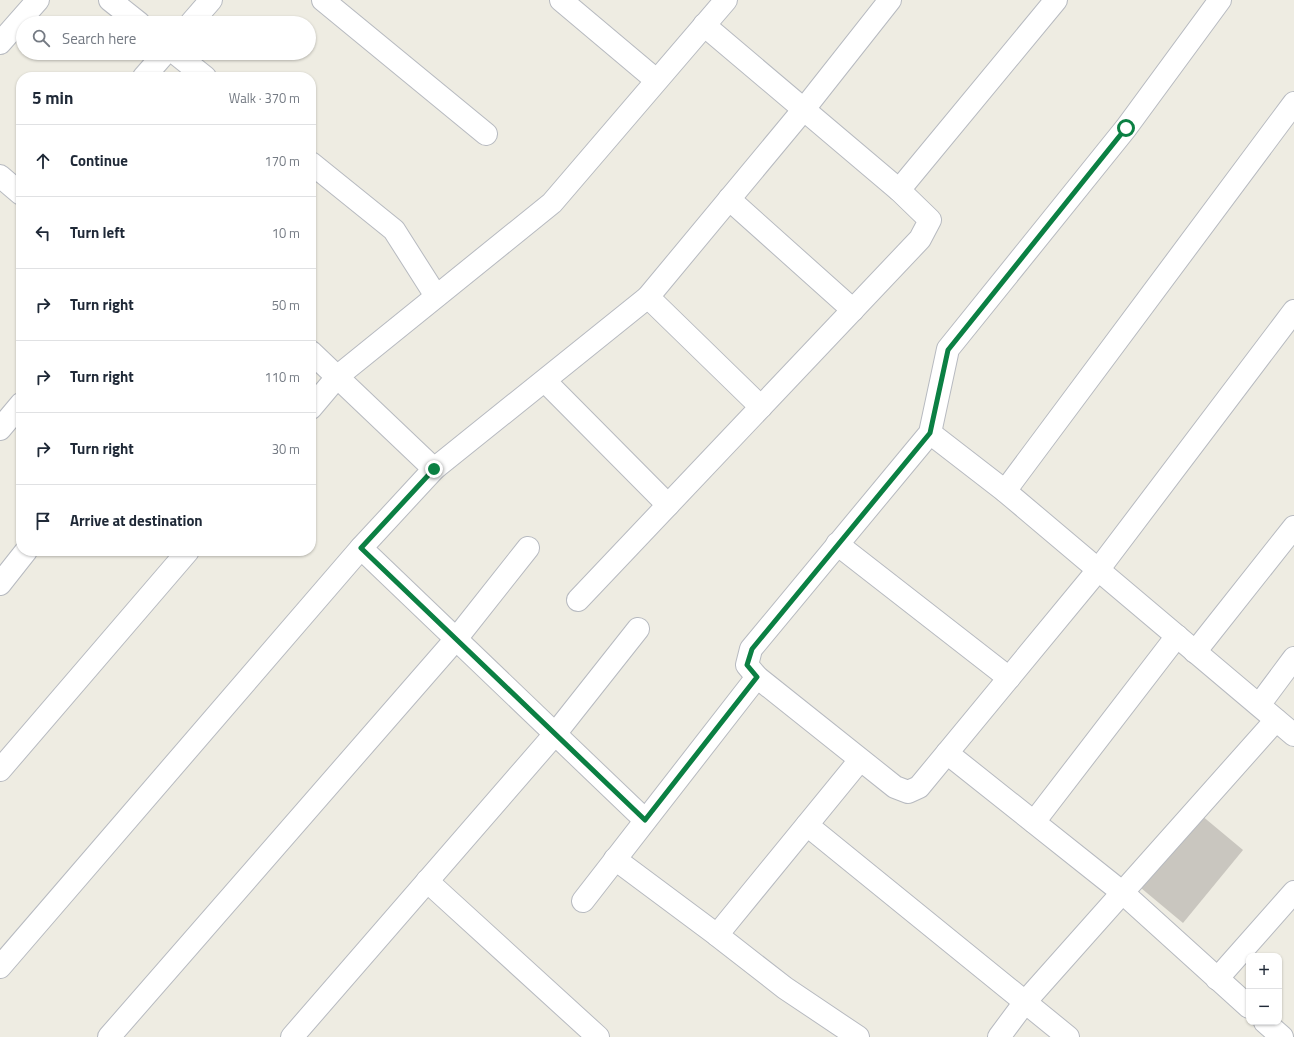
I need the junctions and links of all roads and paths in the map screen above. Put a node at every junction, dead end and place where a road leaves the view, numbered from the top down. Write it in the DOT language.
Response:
graph roads {
  1 [pos="38,0"];
  2 [pos="110,0"];
  3 [pos="211,0"];
  4 [pos="323,0"];
  5 [pos="561,0"];
  6 [pos="726,0"];
  7 [pos="890,0"];
  8 [pos="1056,0"];
  9 [pos="1220,0"];
  10 [pos="24,16"];
  11 [pos="129,16"];
  12 [pos="197,16"];
  13 [pos="16,25"];
  14 [pos="704,25"];
  15 [pos="0,43"];
  16 [pos="159,60"];
  17 [pos="184,60"];
  18 [pos="148,72"];
  19 [pos="199,72"];
  20 [pos="656,80"];
  21 [pos="1294,103"];
  22 [pos="804,109"];
  23 [pos="486,134"];
  24 [pos="316,166"];
  25 [pos="899,190"];
  26 [pos="729,199"];
  27 [pos="436,296"];
  28 [pos="648,297"];
  29 [pos="853,310"];
  30 [pos="1294,311"];
  31 [pos="316,356"];
  32 [pos="338,376"];
  33 [pos="545,381"];
  34 [pos="316,402"];
  35 [pos="761,407"];
  36 [pos="16,410"];
  37 [pos="0,429"];
  38 [pos="930,433"];
  39 [pos="434,469"];
  40 [pos="1005,492"];
  41 [pos="668,505"];
  42 [pos="1294,527"];
  43 [pos="837,544"];
  44 [pos="361,548"];
  45 [pos="528,548"];
  46 [pos="22,556"];
  47 [pos="184,556"];
  48 [pos="1098,570"];
  49 [pos="0,584"];
  50 [pos="578,600"];
  51 [pos="638,629"];
  52 [pos="1177,636"];
  53 [pos="456,639"];
  54 [pos="1195,652"];
  55 [pos="1294,658"];
  56 [pos="757,677"];
  57 [pos="1009,678"];
  58 [pos="1259,706"];
  59 [pos="1276,720"];
  60 [pos="555,734"];
  61 [pos="1294,735"];
  62 [pos="947,753"];
  63 [pos="860,760"];
  64 [pos="0,770"];
  65 [pos="645,820"];
  66 [pos="1034,822"];
  67 [pos="807,825"];
  68 [pos="615,859"];
  69 [pos="427,881"];
  70 [pos="1294,892"];
  71 [pos="1123,893"];
  72 [pos="583,901"];
  73 [pos="717,935"];
  74 [pos="0,967"];
  75 [pos="1217,979"];
  76 [pos="1025,1002"];
  77 [pos="1246,1004"];
  78 [pos="1268,1025"];
  79 [pos="109,1037"];
  80 [pos="292,1037"];
  81 [pos="598,1037"];
  82 [pos="858,1037"];
  83 [pos="999,1037"];
  84 [pos="1068,1037"];
  85 [pos="1282,1037"];
  1 -- 10 [label="street"];
  2 -- 11 [label="street"];
  3 -- 12 [label="street"];
  4 -- 23 [label="street"];
  5 -- 20 [label="street"];
  6 -- 14 [label="street"];
  7 -- 22 [label="street"];
  8 -- 25 [label="street"];
  9 -- 38 [label="street"];
  13 -- 15 [label="street"];
  14 -- 20 [label="street"];
  14 -- 22 [label="street"];
  16 -- 18 [label="street"];
  17 -- 19 [label="street"];
  20 -- 27 [label="street"];
  21 -- 40 [label="street"];
  22 -- 25 [label="street"];
  22 -- 26 [label="street"];
  24 -- 27 [label="street"];
  25 -- 29 [label="street"];
  26 -- 28 [label="street"];
  26 -- 29 [label="street"];
  27 -- 32 [label="street"];
  28 -- 33 [label="street"];
  28 -- 35 [label="street"];
  29 -- 35 [label="street"];
  30 -- 48 [label="street"];
  31 -- 32 [label="street"];
  32 -- 34 [label="street"];
  32 -- 39 [label="street"];
  33 -- 39 [label="street"];
  33 -- 41 [label="street"];
  35 -- 41 [label="street"];
  36 -- 37 [label="street"];
  38 -- 40 [label="street"];
  38 -- 43 [label="street"];
  39 -- 44 [label="street"];
  40 -- 48 [label="street"];
  41 -- 50 [label="street"];
  42 -- 54 [label="street"];
  43 -- 56 [label="street"];
  43 -- 57 [label="street"];
  44 -- 53 [label="street"];
  44 -- 74 [label="street"];
  45 -- 53 [label="street"];
  46 -- 49 [label="street"];
  47 -- 64 [label="street"];
  48 -- 52 [label="street"];
  48 -- 57 [label="street"];
  51 -- 60 [label="street"];
  52 -- 54 [label="street"];
  52 -- 66 [label="street"];
  53 -- 60 [label="street"];
  53 -- 79 [label="street"];
  54 -- 58 [label="street"];
  55 -- 58 [label="street"];
  56 -- 63 [label="street"];
  56 -- 65 [label="street"];
  57 -- 62 [label="street"];
  58 -- 59 [label="street"];
  59 -- 61 [label="street"];
  59 -- 71 [label="street"];
  60 -- 65 [label="street"];
  60 -- 69 [label="street"];
  62 -- 63 [label="street"];
  62 -- 66 [label="street"];
  63 -- 67 [label="street"];
  65 -- 68 [label="street"];
  66 -- 71 [label="street"];
  67 -- 73 [label="street"];
  67 -- 76 [label="street"];
  68 -- 72 [label="street"];
  68 -- 73 [label="street"];
  69 -- 80 [label="street"];
  69 -- 81 [label="street"];
  70 -- 75 [label="street"];
  71 -- 75 [label="street"];
  71 -- 76 [label="street"];
  73 -- 82 [label="street"];
  75 -- 77 [label="street"];
  76 -- 83 [label="street"];
  76 -- 84 [label="street"];
  78 -- 85 [label="street"];
}
